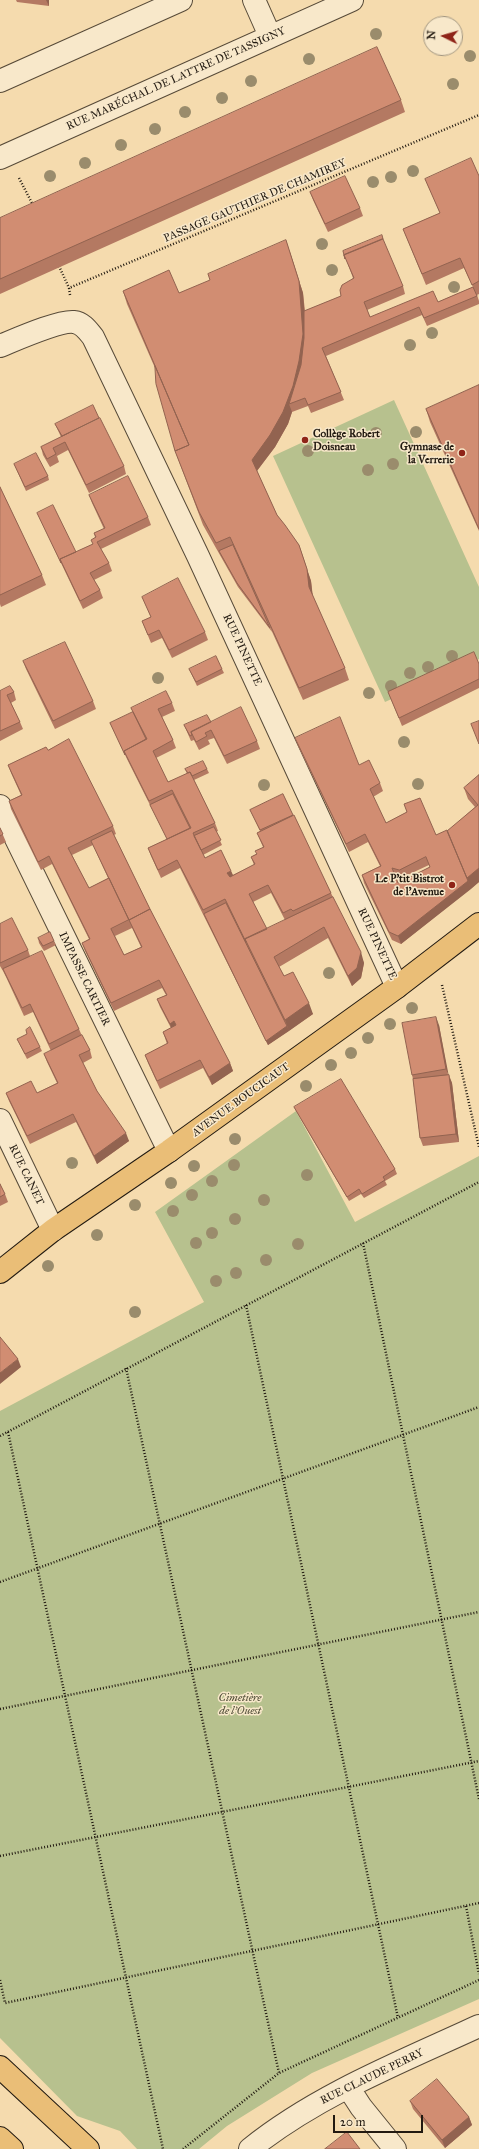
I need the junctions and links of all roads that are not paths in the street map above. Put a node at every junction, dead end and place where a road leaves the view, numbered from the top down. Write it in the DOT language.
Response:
graph roads {
  1 [pos="181,0"];
  2 [pos="254,0"];
  3 [pos="352,0"];
  4 [pos="270,36"];
  5 [pos="0,82"];
  6 [pos="4,156"];
  7 [pos="0,346"];
  8 [pos="0,806"];
  9 [pos="479,924"];
  10 [pos="397,987"];
  11 [pos="0,1120"];
  12 [pos="169,1151"];
  13 [pos="53,1230"];
  14 [pos="0,1272"];
  15 [pos="479,2026"];
  16 [pos="0,2066"];
  17 [pos="348,2087"];
  18 [pos="0,2138"];
  19 [pos="12,2149"];
  20 [pos="88,2149"];
  21 [pos="250,2149"];
  22 [pos="395,2149"];
  1 -- 5 [label="street"];
  2 -- 4 [label="street"];
  3 -- 4 [label="street, RUE MARÉCHAL DE LATTRE DE TASSIGNY"];
  4 -- 6 [label="street, RUE MARÉCHAL DE LATTRE DE TASSIGNY"];
  7 -- 10 [label="street, RUE PINETTE"];
  8 -- 12 [label="street, IMPASSE CARTIER"];
  9 -- 10 [label="main road, AVENUE BOUCICAUT"];
  10 -- 12 [label="main road, AVENUE BOUCICAUT"];
  11 -- 13 [label="street, RUE CANET"];
  12 -- 13 [label="main road, AVENUE BOUCICAUT"];
  13 -- 14 [label="main road, AVENUE BOUCICAUT"];
  15 -- 17 [label="street, RUE CLAUDE PERRY"];
  16 -- 20 [label="main road"];
  17 -- 21 [label="street, RUE CLAUDE PERRY"];
  17 -- 22 [label="street"];
  18 -- 19 [label="main road"];
}
